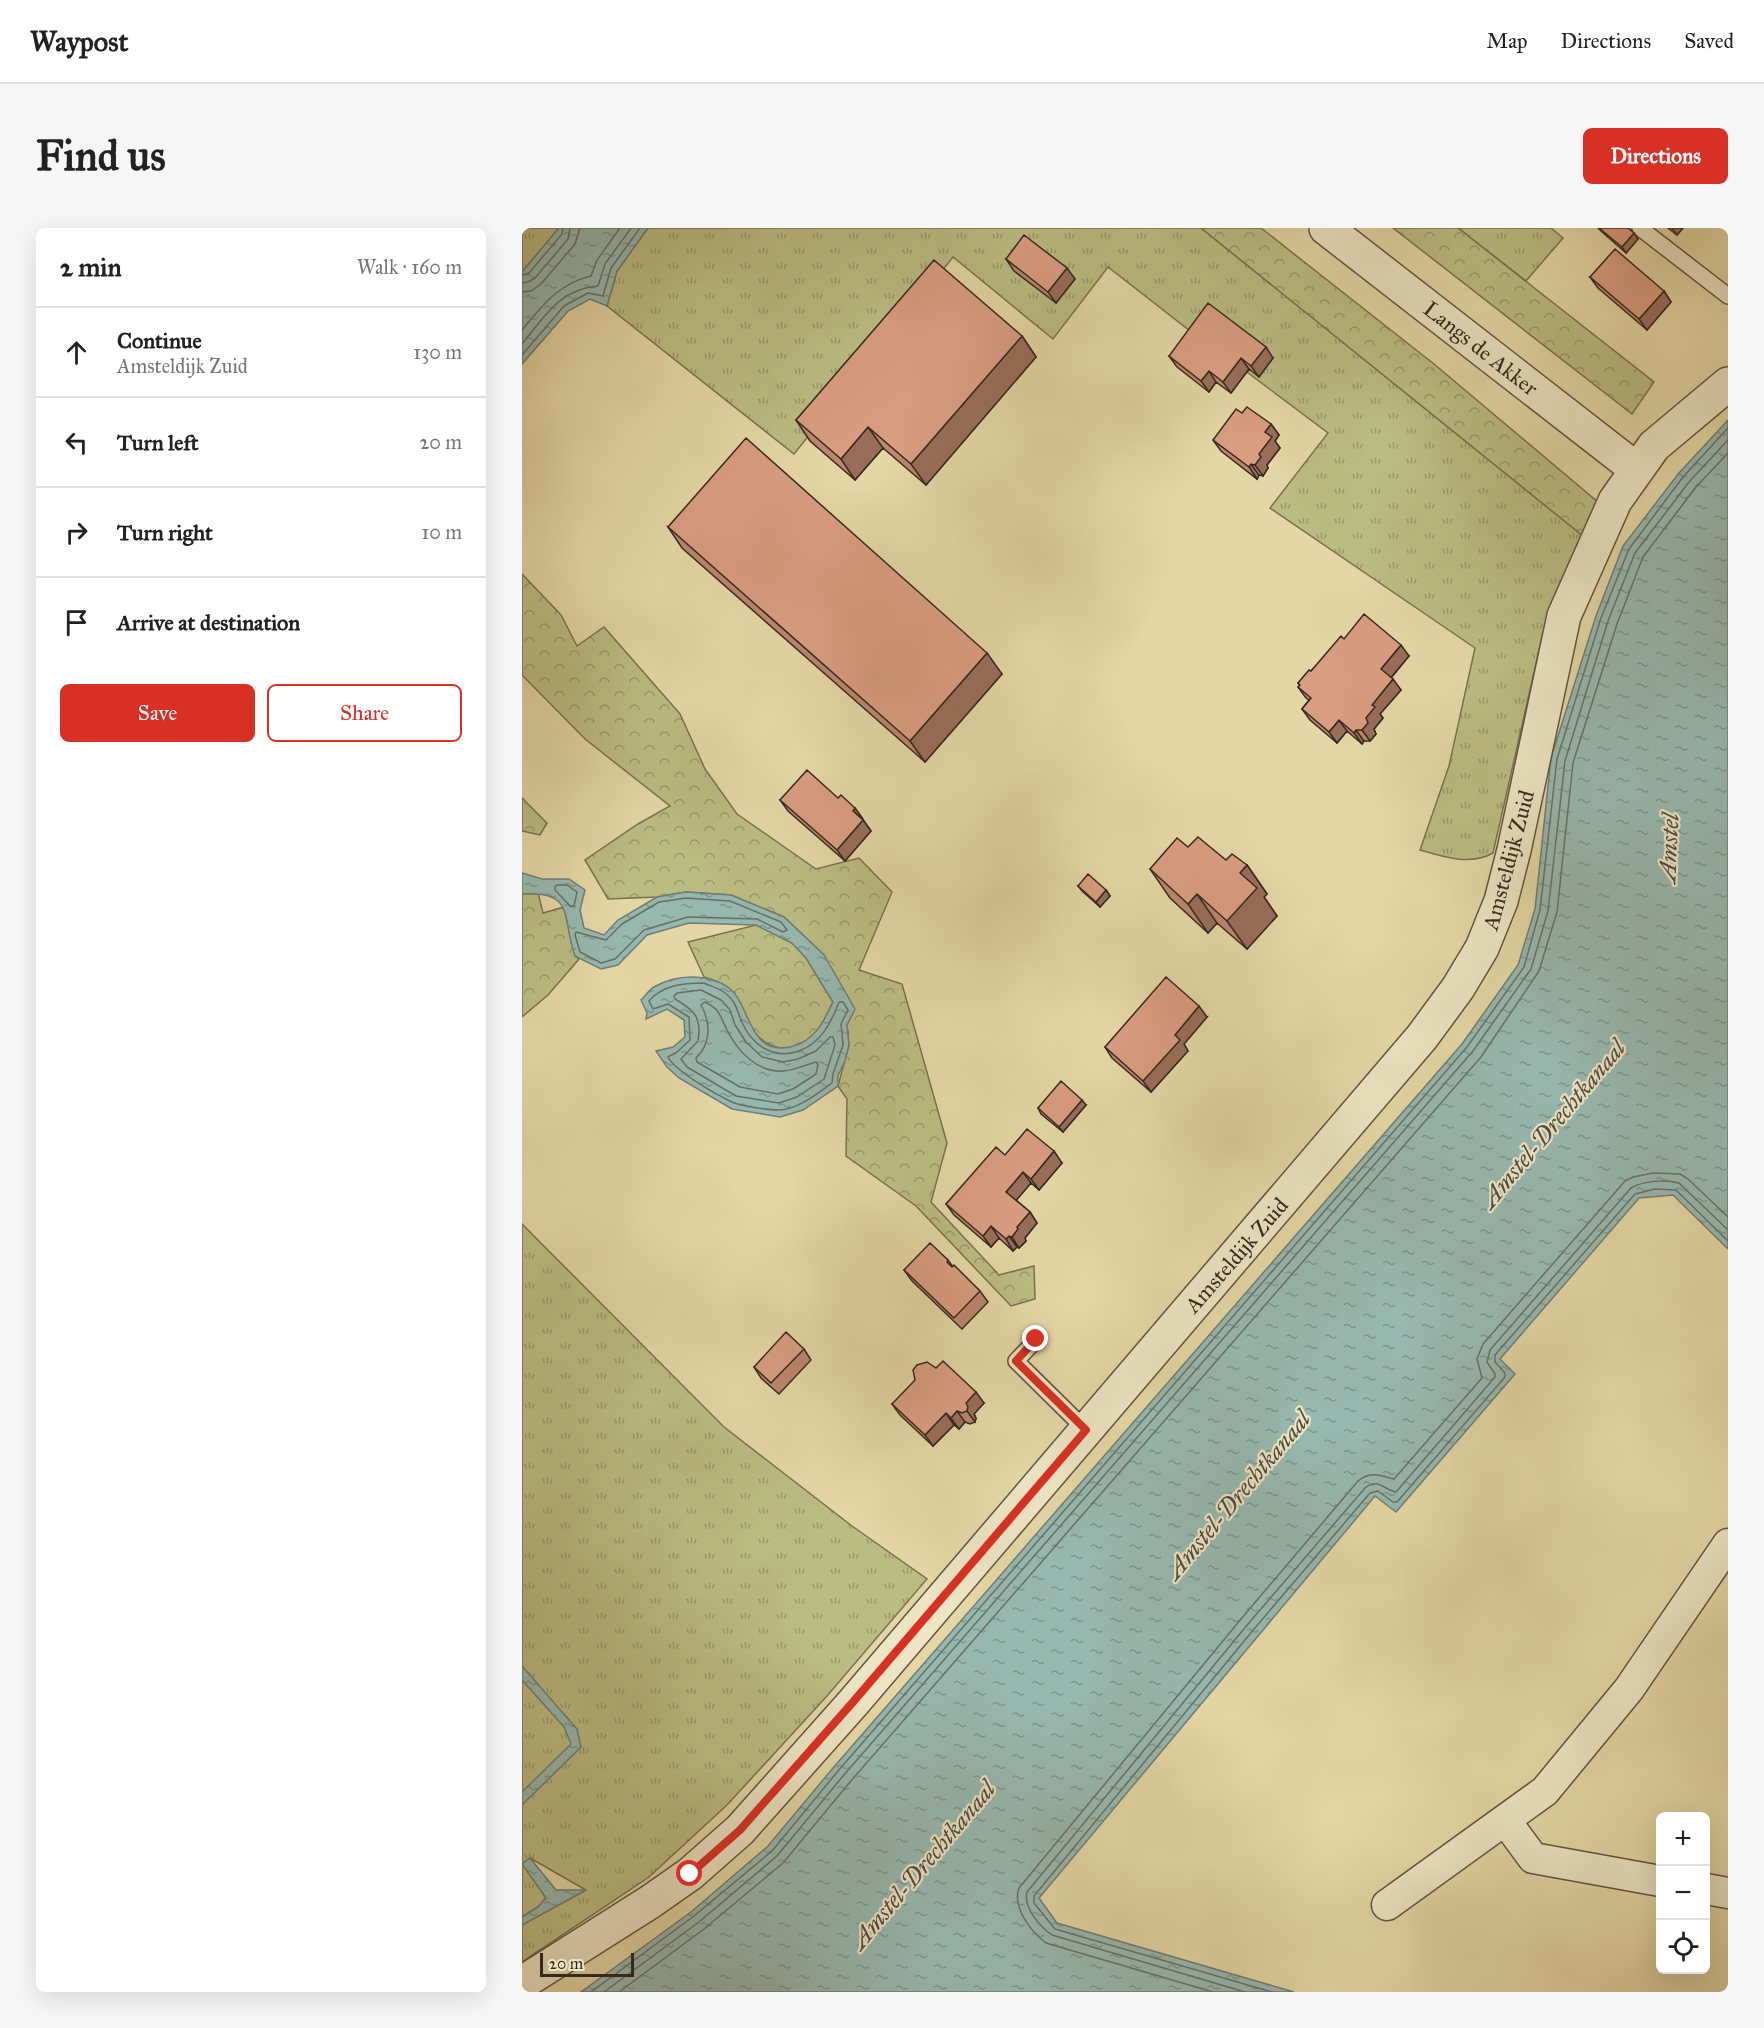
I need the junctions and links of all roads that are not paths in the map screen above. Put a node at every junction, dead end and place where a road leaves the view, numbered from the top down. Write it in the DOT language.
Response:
graph roads {
  1 [pos="1326,228"];
  2 [pos="1640,228"];
  3 [pos="1728,296"];
  4 [pos="1728,384"];
  5 [pos="1636,469"];
  6 [pos="1036,1339"];
  7 [pos="1086,1430"];
  8 [pos="1728,1544"];
  9 [pos="1505,1820"];
  10 [pos="1656,1880"];
  11 [pos="1710,1890"];
  12 [pos="1728,1893"];
  13 [pos="1387,1905"];
  14 [pos="522,1983"];
  1 -- 5 [label="street, Langs de Akker"];
  2 -- 3 [label="lane"];
  4 -- 5 [label="street, Amsteldijk Zuid"];
  5 -- 7 [label="street, Amsteldijk Zuid"];
  6 -- 7 [label="lane"];
  7 -- 14 [label="street, Amsteldijk Zuid"];
  8 -- 9 [label="street"];
  9 -- 10 [label="street"];
  9 -- 13 [label="street"];
  11 -- 12 [label="street"];
}
